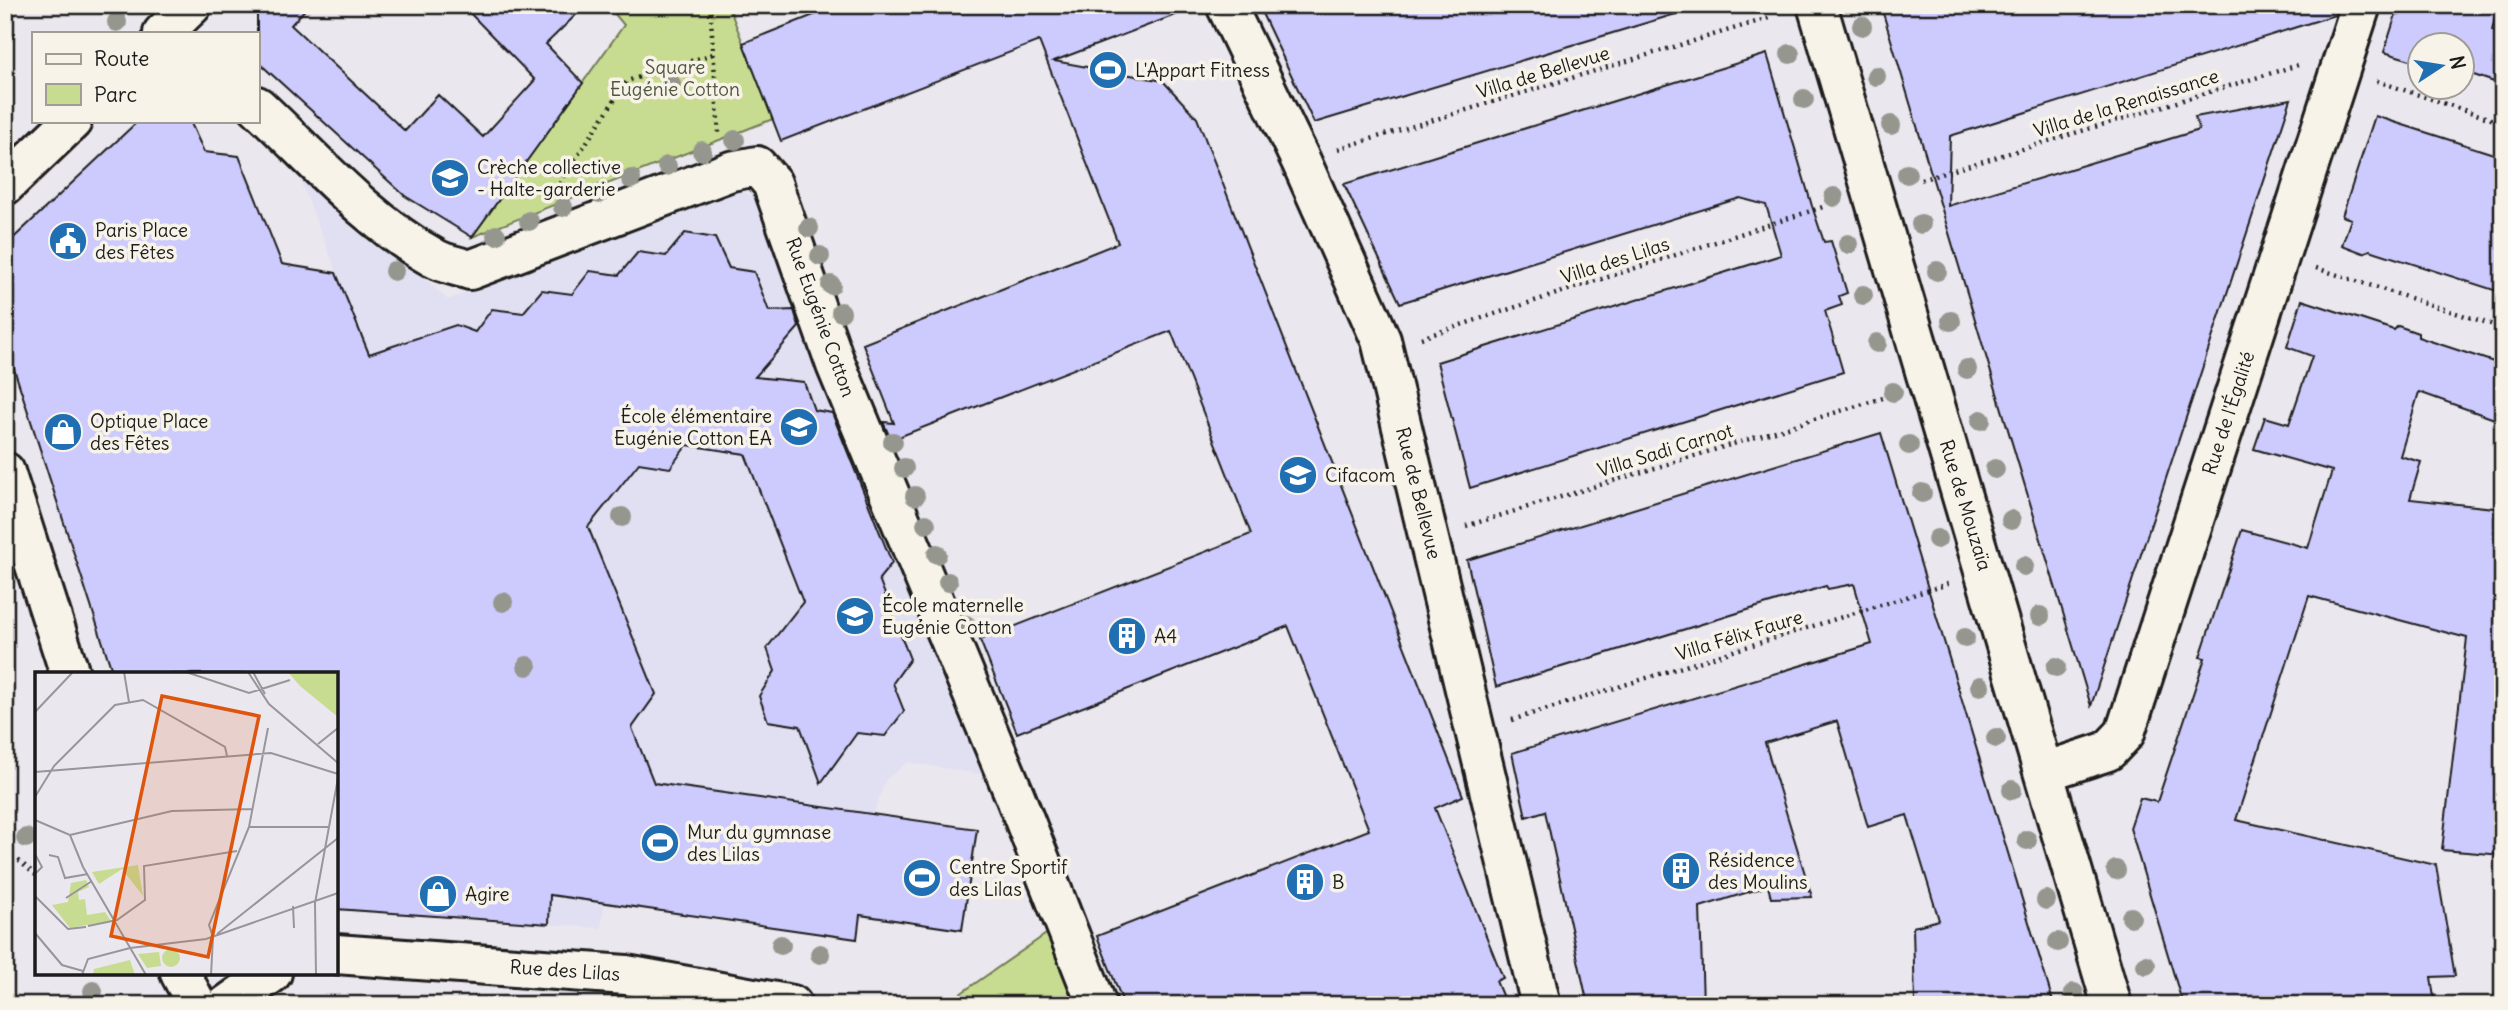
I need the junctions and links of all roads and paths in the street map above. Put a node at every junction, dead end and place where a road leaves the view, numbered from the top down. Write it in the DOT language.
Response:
graph roads {
  1 [pos="710,5"];
  2 [pos="1226,5"];
  3 [pos="1817,5"];
  4 [pos="2361,5"];
  5 [pos="1769,19"];
  6 [pos="713,54"];
  7 [pos="2340,69"];
  8 [pos="259,108"];
  9 [pos="71,122"];
  10 [pos="2503,123"];
  11 [pos="1325,153"];
  12 [pos="731,171"];
  13 [pos="1921,180"];
  14 [pos="5,185"];
  15 [pos="1826,206"];
  16 [pos="553,239"];
  17 [pos="2279,256"];
  18 [pos="2503,328"];
  19 [pos="1412,341"];
  20 [pos="1883,398"];
  21 [pos="5,472"];
  22 [pos="1454,529"];
  23 [pos="1986,572"];
  24 [pos="69,672"];
  25 [pos="1501,723"];
  26 [pos="2044,772"];
  27 [pos="5,866"];
  28 [pos="35,874"];
  29 [pos="338,954"];
  30 [pos="181,975"];
  31 [pos="269,975"];
  32 [pos="197,1005"];
  33 [pos="227,1005"];
  34 [pos="792,1005"];
  35 [pos="1097,1005"];
  36 [pos="1541,1005"];
  37 [pos="2112,1005"];
  1 -- 6 [label="path"];
  2 -- 36 [label="street, Rue de Bellevue"];
  3 -- 23 [label="street, Rue de Mouzaïa"];
  4 -- 7 [label="street, Rue de l'Égalité"];
  5 -- 11 [label="path, Villa de Bellevue"];
  6 -- 12 [label="path"];
  6 -- 16 [label="path"];
  7 -- 10 [label="path, Villa de la Renaissance"];
  7 -- 13 [label="path, Villa de la Renaissance"];
  7 -- 17 [label="street, Rue de l'Égalité"];
  8 -- 16 [label="street, Rue Eugénie Cotton"];
  9 -- 14 [label="street"];
  12 -- 16 [label="street, Rue Eugénie Cotton"];
  12 -- 35 [label="street, Rue Eugénie Cotton"];
  15 -- 19 [label="path, Villa des Lilas"];
  17 -- 18 [label="path"];
  17 -- 26 [label="street, Rue de l'Égalité"];
  20 -- 22 [label="path, Villa Sadi Carnot"];
  21 -- 24 [label="street"];
  23 -- 25 [label="path, Villa Félix Faure"];
  23 -- 26 [label="street, Rue de Mouzaïa"];
  26 -- 37 [label="street, Rue de Mouzaïa"];
  27 -- 28 [label="path"];
  29 -- 34 [label="street, Rue des Lilas"];
  30 -- 32 [label="street"];
  31 -- 33 [label="street"];
}
